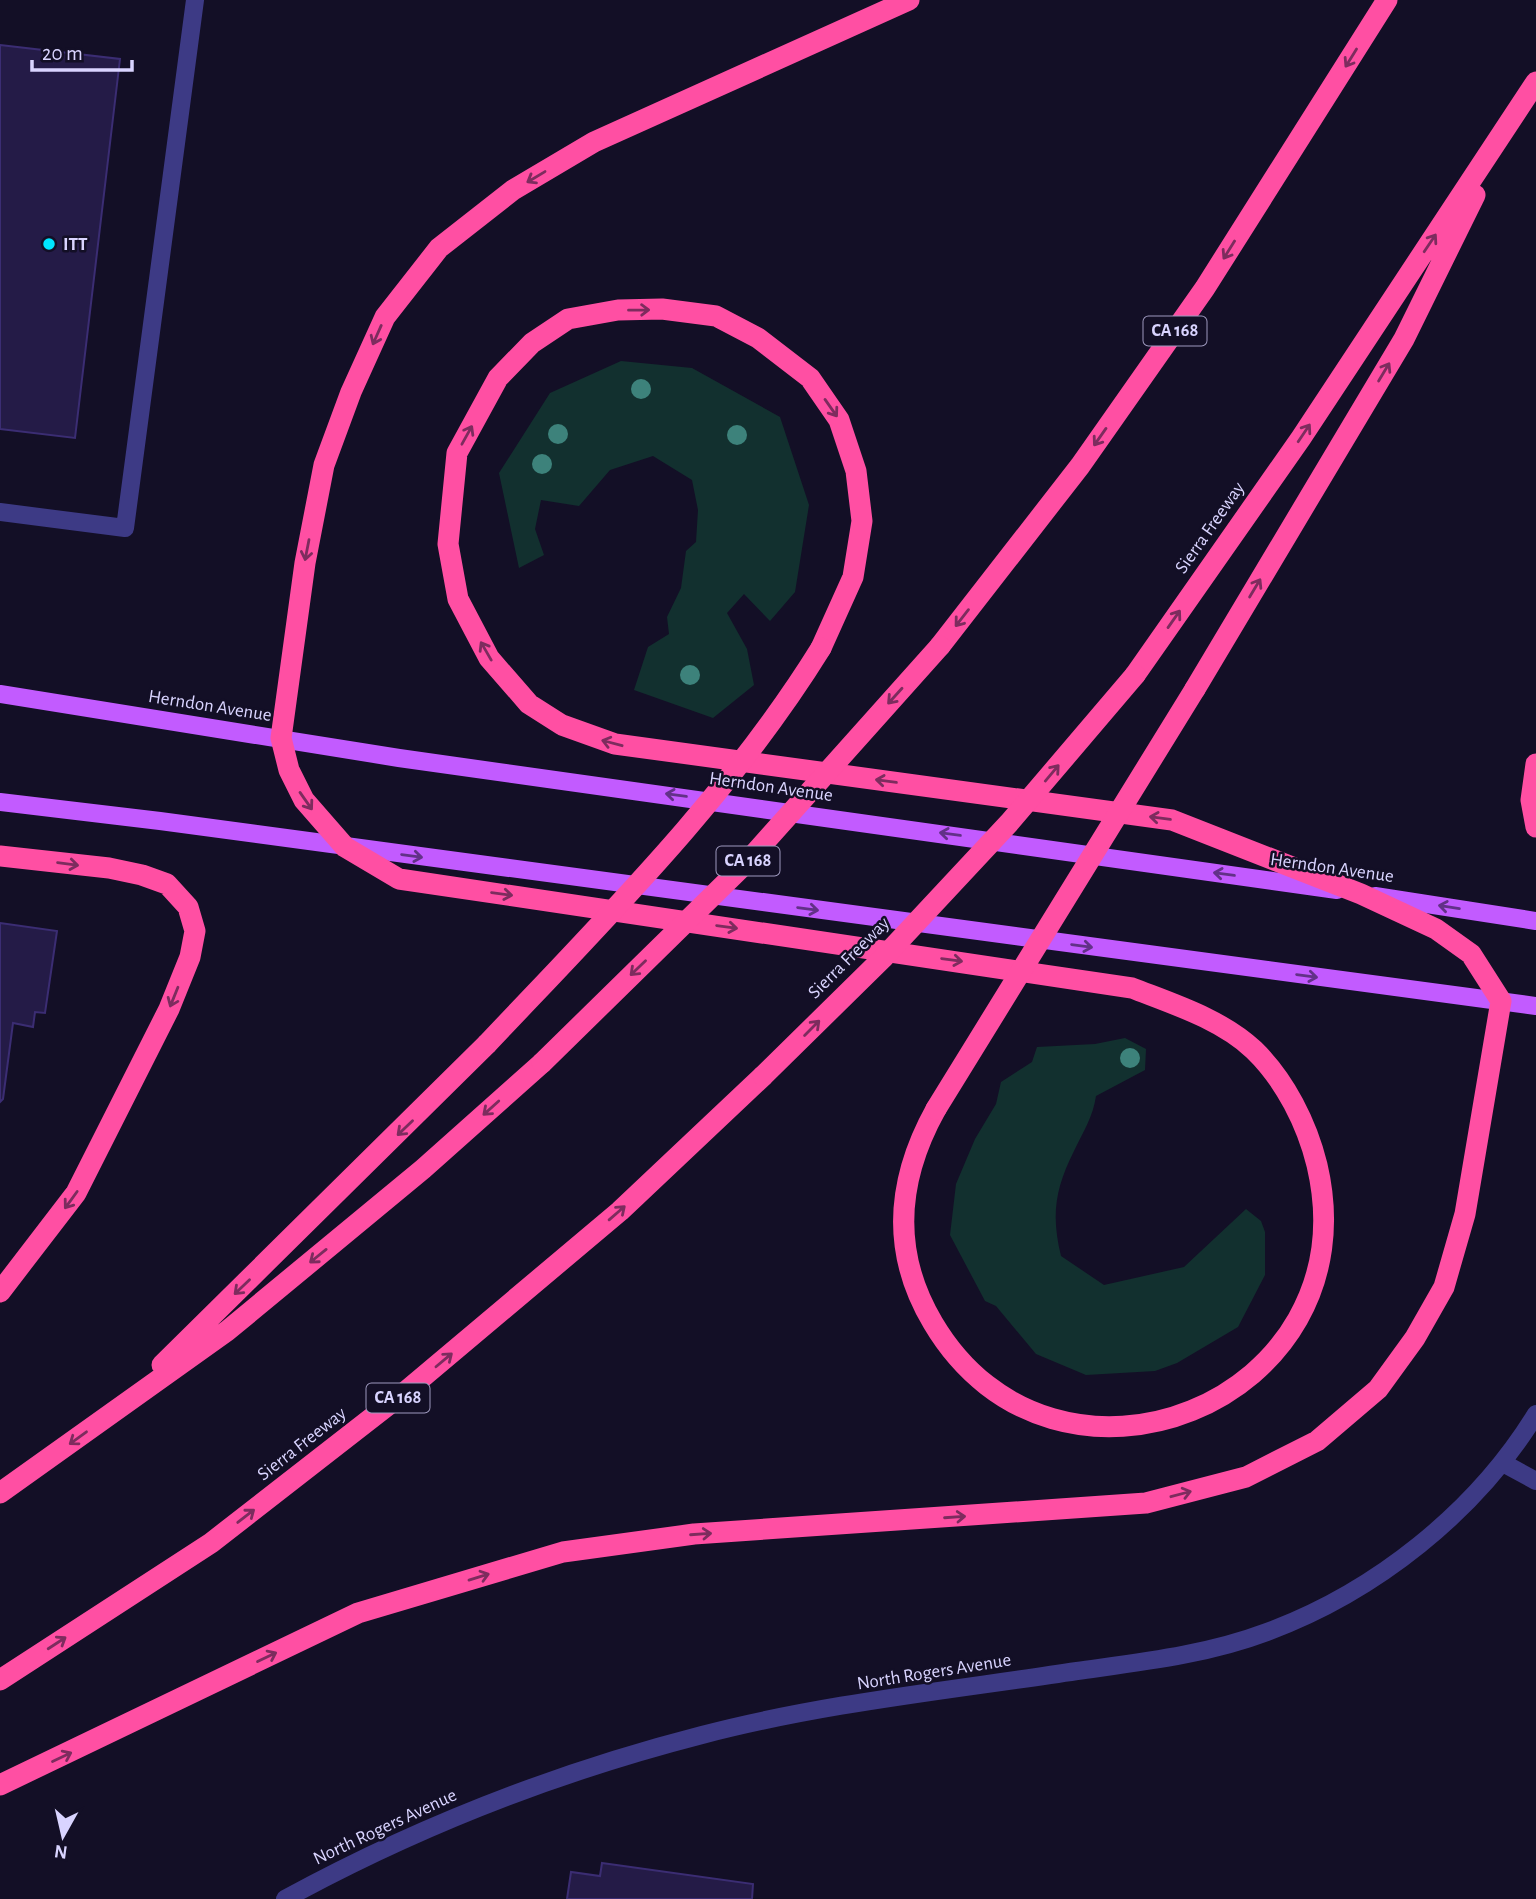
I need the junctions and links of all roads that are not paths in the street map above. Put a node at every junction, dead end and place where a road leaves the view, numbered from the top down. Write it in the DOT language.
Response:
graph roads {
  1 [pos="195,0"];
  2 [pos="909,0"];
  3 [pos="1387,0"];
  4 [pos="1536,82"];
  5 [pos="1514,116"];
  6 [pos="0,512"];
  7 [pos="0,694"];
  8 [pos="281,738"];
  9 [pos="1536,764"];
  10 [pos="0,802"];
  11 [pos="1536,828"];
  12 [pos="345,847"];
  13 [pos="0,856"];
  14 [pos="1361,894"];
  15 [pos="1536,921"];
  16 [pos="1501,1001"];
  17 [pos="1536,1006"];
  18 [pos="0,1292"];
  19 [pos="1536,1414"];
  20 [pos="109,1415"];
  21 [pos="1503,1463"];
  22 [pos="1536,1481"];
  23 [pos="0,1493"];
  24 [pos="0,1680"];
  25 [pos="0,1785"];
  26 [pos="285,1899"];
  1 -- 6 [label="street"];
  2 -- 8 [label="highway, one-way"];
  3 -- 20 [label="highway, CA 168, one-way, bridge"];
  4 -- 5 [label="highway, Sierra Freeway / CA 168"];
  12 -- 5 [label="highway, one-way, bridge"];
  24 -- 5 [label="highway, Sierra Freeway / CA 168, one-way, bridge"];
  7 -- 8 [label="main road, Herndon Avenue"];
  8 -- 12 [label="highway, one-way"];
  14 -- 8 [label="main road, Herndon Avenue, one-way"];
  9 -- 11 [label="highway"];
  10 -- 12 [label="main road"];
  12 -- 16 [label="main road, one-way"];
  13 -- 18 [label="highway, one-way"];
  15 -- 14 [label="main road, Herndon Avenue, one-way"];
  14 -- 16 [label="highway"];
  14 -- 20 [label="highway, one-way, bridge"];
  16 -- 17 [label="main road"];
  25 -- 16 [label="highway, one-way"];
  19 -- 21 [label="street, North Rogers Avenue"];
  20 -- 23 [label="highway, CA 168, one-way"];
  21 -- 22 [label="street"];
  21 -- 26 [label="street, North Rogers Avenue"];
}
